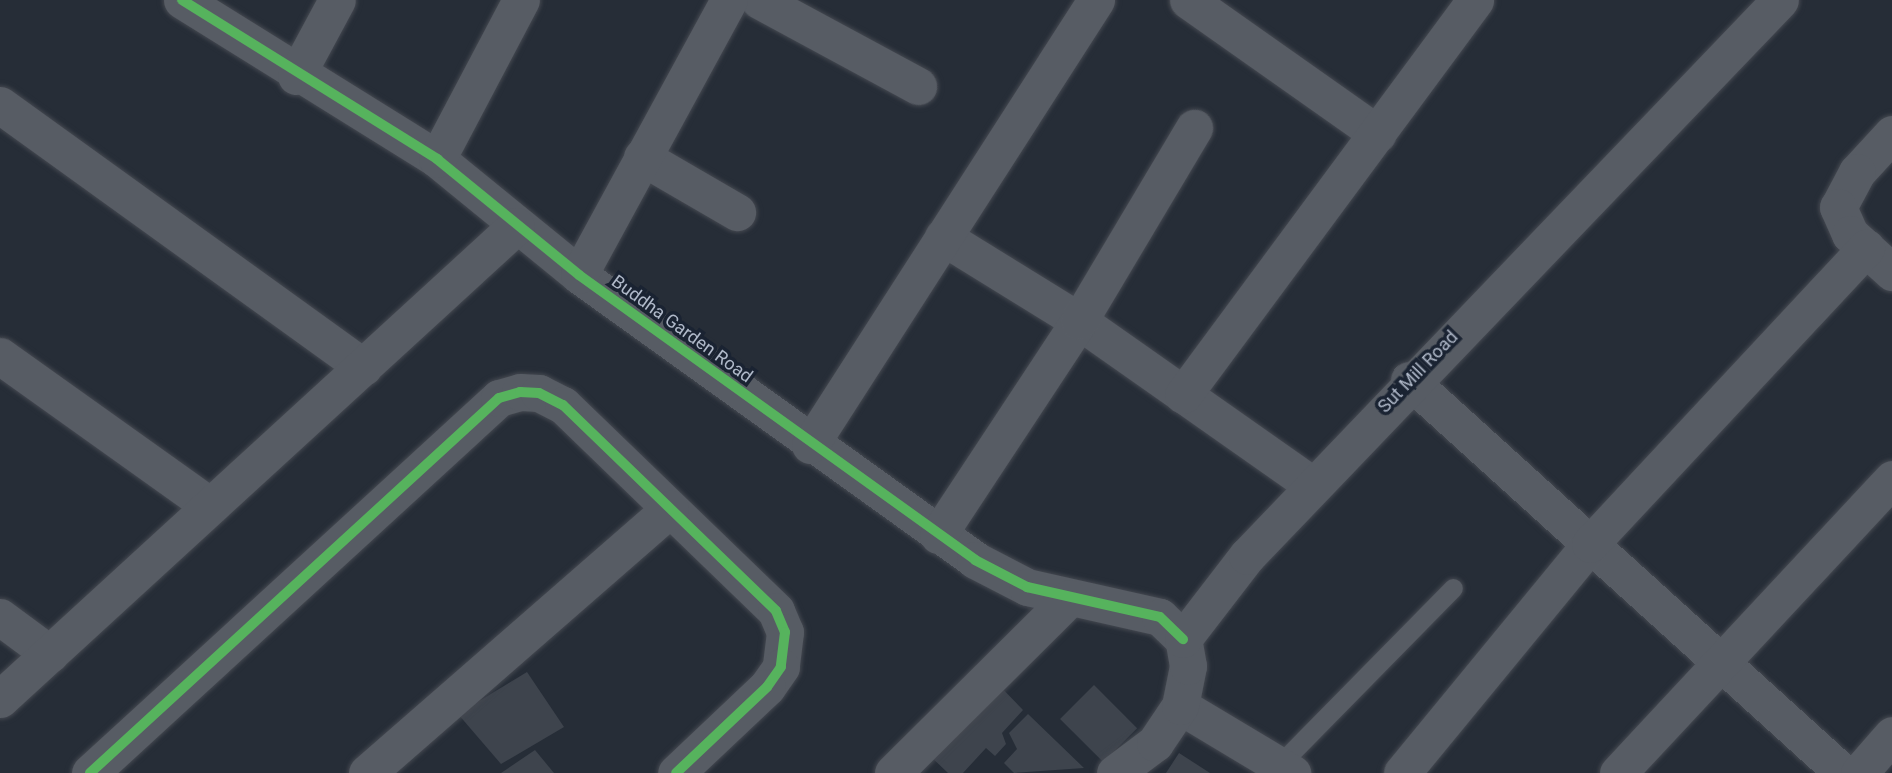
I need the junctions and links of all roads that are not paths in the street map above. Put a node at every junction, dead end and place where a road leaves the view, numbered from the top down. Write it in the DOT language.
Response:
graph roads {
  1 [pos="182,0"];
  2 [pos="337,0"];
  3 [pos="521,0"];
  4 [pos="729,0"];
  5 [pos="759,0"];
  6 [pos="1096,0"];
  7 [pos="1188,0"];
  8 [pos="1475,0"];
  9 [pos="1780,0"];
  10 [pos="296,76"];
  11 [pos="918,86"];
  12 [pos="0,105"];
  13 [pos="1194,128"];
  14 [pos="1378,134"];
  15 [pos="1892,134"];
  16 [pos="642,157"];
  17 [pos="437,159"];
  18 [pos="737,212"];
  19 [pos="516,226"];
  20 [pos="943,237"];
  21 [pos="1879,260"];
  22 [pos="579,275"];
  23 [pos="1079,321"];
  24 [pos="0,356"];
  25 [pos="363,367"];
  26 [pos="1409,380"];
  27 [pos="1183,395"];
  28 [pos="810,445"];
  29 [pos="1892,479"];
  30 [pos="1312,485"];
  31 [pos="210,506"];
  32 [pos="670,509"];
  33 [pos="939,535"];
  34 [pos="1590,544"];
  35 [pos="1453,588"];
  36 [pos="1069,598"];
  37 [pos="0,617"];
  38 [pos="1183,639"];
  39 [pos="50,653"];
  40 [pos="1722,664"];
  41 [pos="0,699"];
  42 [pos="1180,706"];
  43 [pos="1892,735"];
  44 [pos="1285,769"];
  45 [pos="90,773"];
  46 [pos="367,773"];
  47 [pos="676,773"];
  48 [pos="893,773"];
  49 [pos="1115,773"];
  50 [pos="1402,773"];
  51 [pos="1618,773"];
  52 [pos="1843,773"];
  53 [pos="1859,773"];
  1 -- 10 [label="street, Buddha Garden Road"];
  2 -- 10 [label="street"];
  3 -- 17 [label="street"];
  4 -- 16 [label="street"];
  5 -- 11 [label="street"];
  6 -- 20 [label="street"];
  7 -- 14 [label="street"];
  8 -- 14 [label="street"];
  9 -- 26 [label="street, Sut Mill Road"];
  10 -- 17 [label="street, Buddha Garden Road"];
  12 -- 25 [label="street"];
  13 -- 23 [label="street"];
  14 -- 27 [label="street"];
  15 -- 21 [label="street"];
  16 -- 18 [label="street"];
  16 -- 22 [label="street"];
  17 -- 19 [label="street, Buddha Garden Road"];
  19 -- 22 [label="street, Buddha Garden Road"];
  19 -- 25 [label="street"];
  20 -- 23 [label="street"];
  20 -- 28 [label="street"];
  21 -- 34 [label="street"];
  22 -- 28 [label="street, Buddha Garden Road"];
  23 -- 27 [label="street"];
  23 -- 33 [label="street"];
  24 -- 31 [label="street"];
  25 -- 31 [label="street"];
  26 -- 30 [label="street, Sut Mill Road"];
  26 -- 34 [label="street"];
  27 -- 30 [label="street"];
  28 -- 33 [label="street, Buddha Garden Road"];
  29 -- 40 [label="street"];
  30 -- 38 [label="street, Sut Mill Road"];
  31 -- 39 [label="street"];
  32 -- 45 [label="street"];
  32 -- 46 [label="street"];
  32 -- 47 [label="street"];
  33 -- 36 [label="street, Buddha Garden Road"];
  34 -- 40 [label="street"];
  34 -- 50 [label="street"];
  35 -- 44 [label="lane"];
  36 -- 38 [label="street, Buddha Garden Road"];
  36 -- 48 [label="street"];
  37 -- 39 [label="street"];
  38 -- 42 [label="street"];
  39 -- 41 [label="street"];
  40 -- 51 [label="street"];
  40 -- 52 [label="street"];
  42 -- 44 [label="street"];
  42 -- 49 [label="street"];
  43 -- 53 [label="street"];
}
